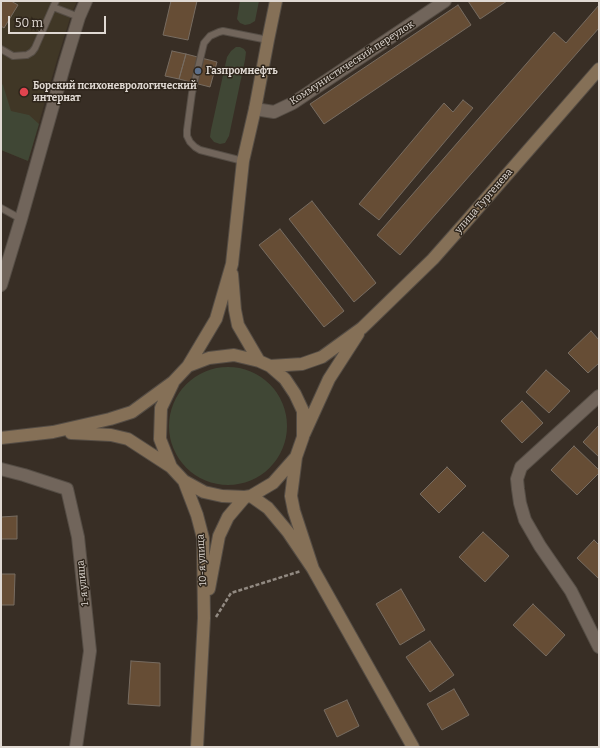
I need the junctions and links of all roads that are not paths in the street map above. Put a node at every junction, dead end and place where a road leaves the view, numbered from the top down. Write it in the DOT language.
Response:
graph roads {
  1 [pos="86,1"];
  2 [pos="276,1"];
  3 [pos="445,1"];
  4 [pos="54,4"];
  5 [pos="79,17"];
  6 [pos="268,40"];
  7 [pos="1,49"];
  8 [pos="599,69"];
  9 [pos="255,109"];
  10 [pos="243,161"];
  11 [pos="1,208"];
  12 [pos="21,219"];
  13 [pos="232,264"];
  14 [pos="1,285"];
  15 [pos="362,328"];
  16 [pos="264,363"];
  17 [pos="188,366"];
  18 [pos="173,382"];
  19 [pos="599,396"];
  20 [pos="53,432"];
  21 [pos="303,437"];
  22 [pos="1,438"];
  23 [pos="296,457"];
  24 [pos="171,467"];
  25 [pos="1,469"];
  26 [pos="184,481"];
  27 [pos="248,496"];
  28 [pos="313,569"];
  29 [pos="204,618"];
  30 [pos="599,647"];
  31 [pos="76,747"];
  32 [pos="197,747"];
  33 [pos="413,747"];
  1 -- 5 [label="street"];
  2 -- 6 [label="street"];
  3 -- 9 [label="street, Коммунистический переулок"];
  4 -- 5 [label="lane"];
  4 -- 7 [label="lane"];
  5 -- 12 [label="street"];
  6 -- 9 [label="street"];
  6 -- 10 [label="lane"];
  8 -- 15 [label="street, улица Тургенева"];
  9 -- 10 [label="street"];
  10 -- 13 [label="street"];
  11 -- 12 [label="lane"];
  12 -- 14 [label="street"];
  13 -- 16 [label="street"];
  13 -- 17 [label="street"];
  15 -- 16 [label="street, улица Тургенева"];
  15 -- 21 [label="street, улица Тургенева"];
  16 -- 17 [label="street"];
  16 -- 21 [label="street"];
  17 -- 18 [label="street"];
  18 -- 20 [label="street"];
  18 -- 24 [label="street"];
  19 -- 30 [label="street"];
  20 -- 22 [label="street"];
  20 -- 24 [label="street"];
  21 -- 23 [label="street"];
  23 -- 27 [label="street"];
  23 -- 28 [label="street"];
  24 -- 26 [label="street"];
  25 -- 31 [label="street, 1-я улица"];
  26 -- 27 [label="street"];
  26 -- 29 [label="street, 10-я улица"];
  27 -- 28 [label="street"];
  27 -- 29 [label="street, 10-я улица"];
  28 -- 33 [label="street"];
  29 -- 32 [label="street, 10-я улица"];
}
